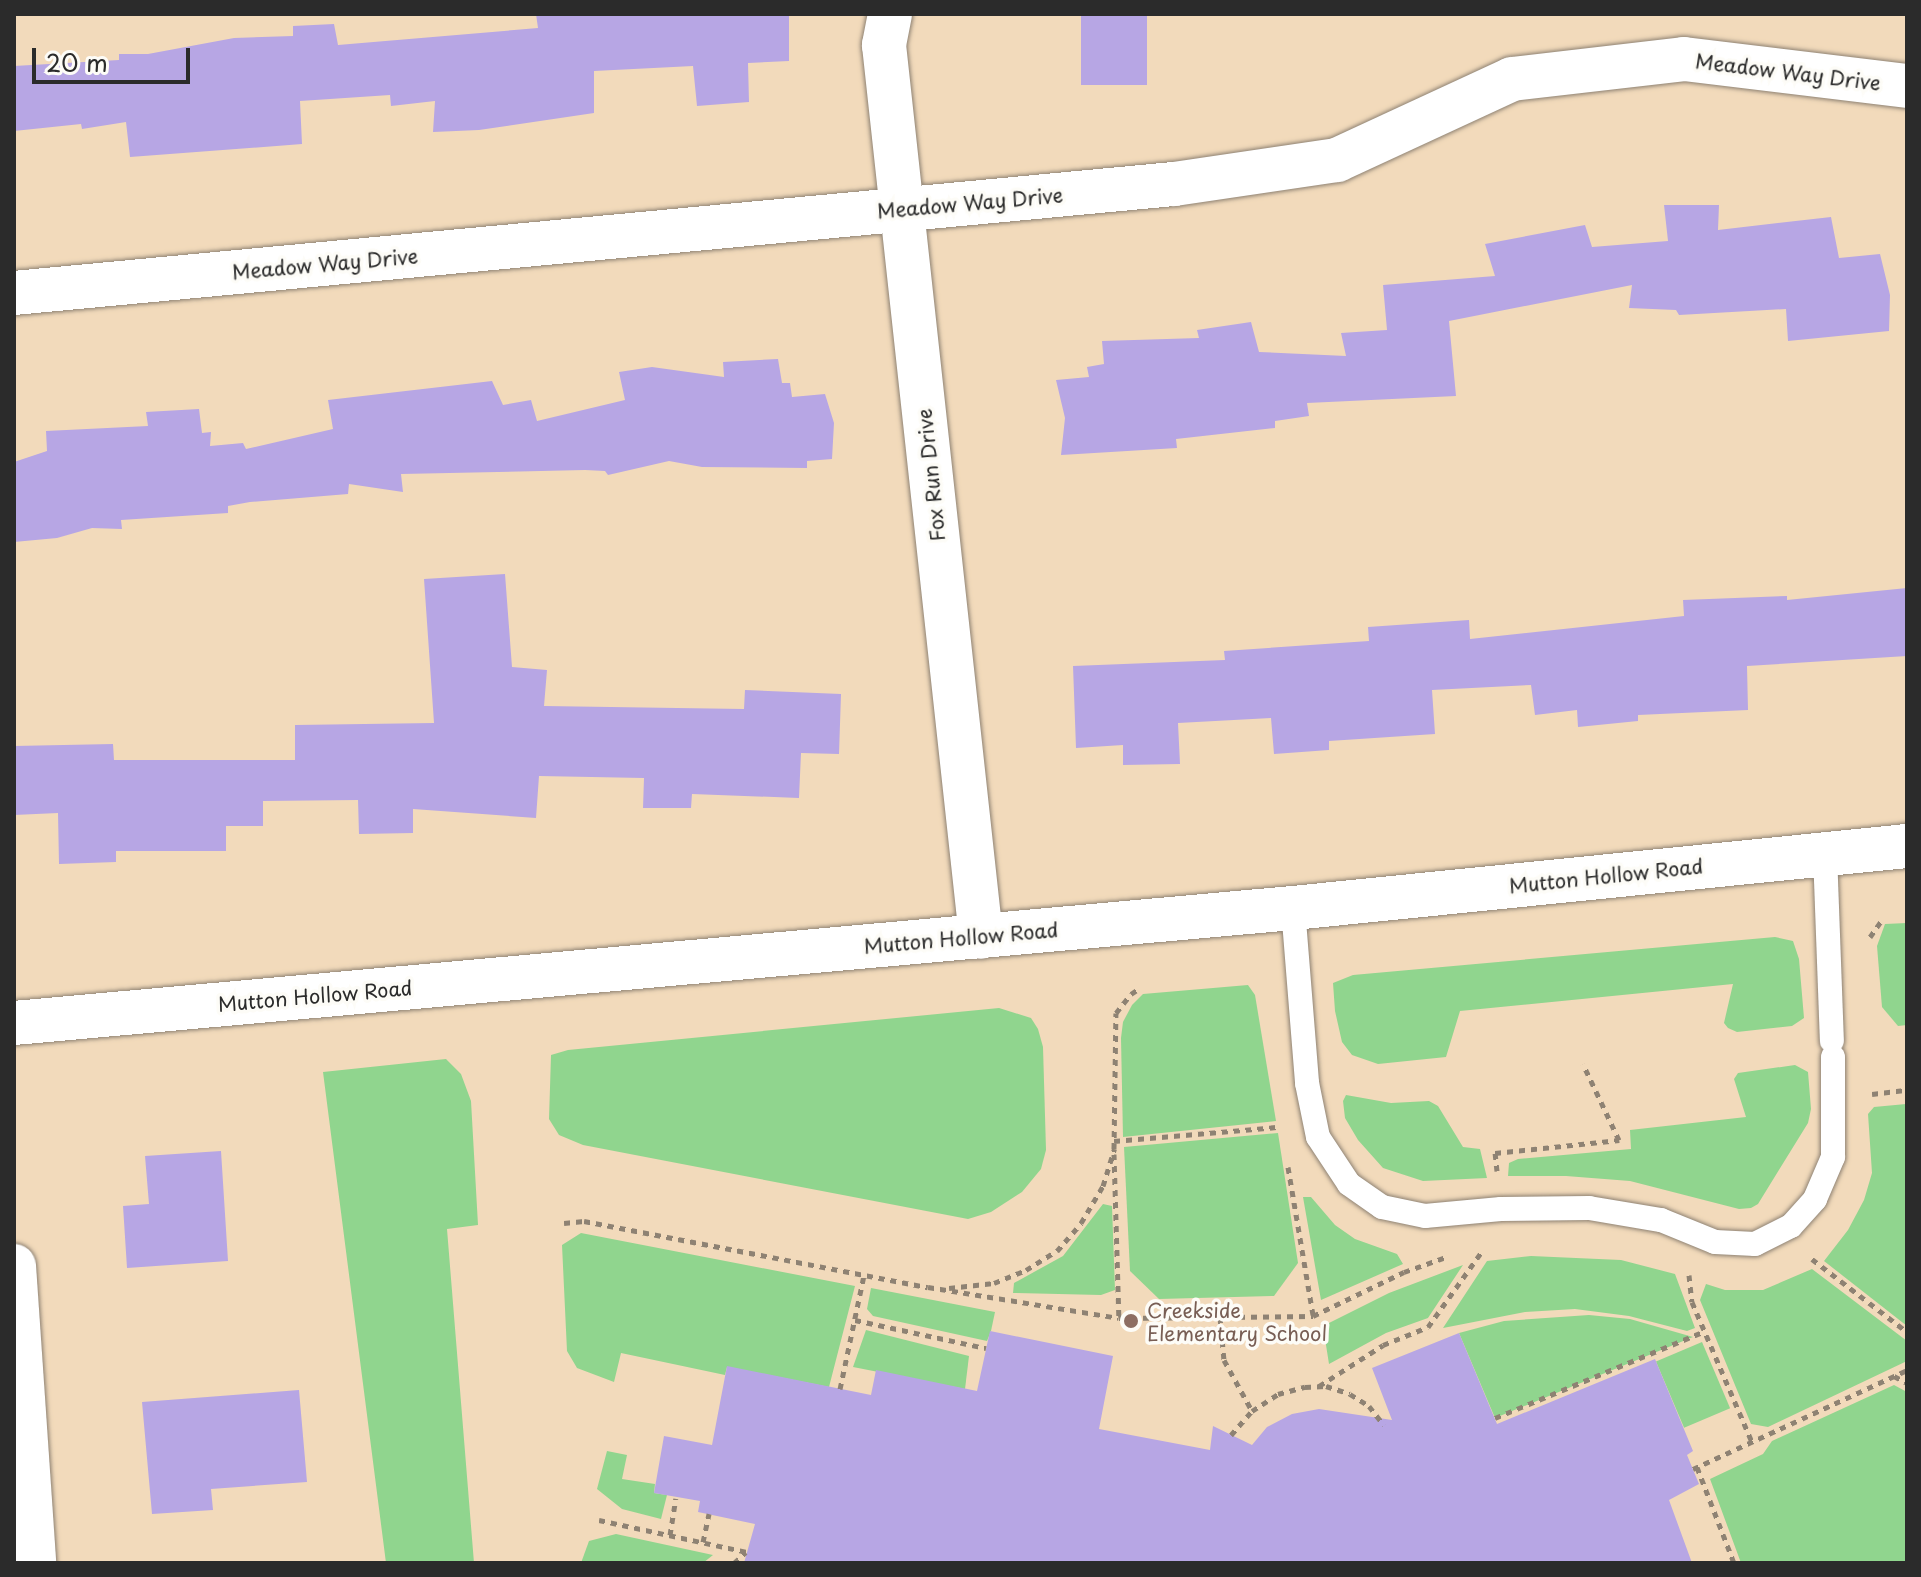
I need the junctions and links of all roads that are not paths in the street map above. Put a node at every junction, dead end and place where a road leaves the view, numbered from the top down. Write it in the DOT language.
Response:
graph roads {
  1 [pos="890,14"];
  2 [pos="1907,86"];
  3 [pos="901,210"];
  4 [pos="14,293"];
  5 [pos="1907,846"];
  6 [pos="1825,853"];
  7 [pos="1293,908"];
  8 [pos="981,937"];
  9 [pos="14,1023"];
  10 [pos="14,1266"];
  11 [pos="34,1563"];
  1 -- 3 [label="street, Fox Run Drive"];
  2 -- 3 [label="street, Meadow Way Drive"];
  3 -- 4 [label="street, Meadow Way Drive"];
  3 -- 8 [label="street, Fox Run Drive"];
  5 -- 6 [label="street, Mutton Hollow Road"];
  6 -- 7 [label="street, Mutton Hollow Road"];
  6 -- 7 [label="lane"];
  7 -- 8 [label="street, Mutton Hollow Road"];
  8 -- 9 [label="street, Mutton Hollow Road"];
  10 -- 11 [label="street"];
}
